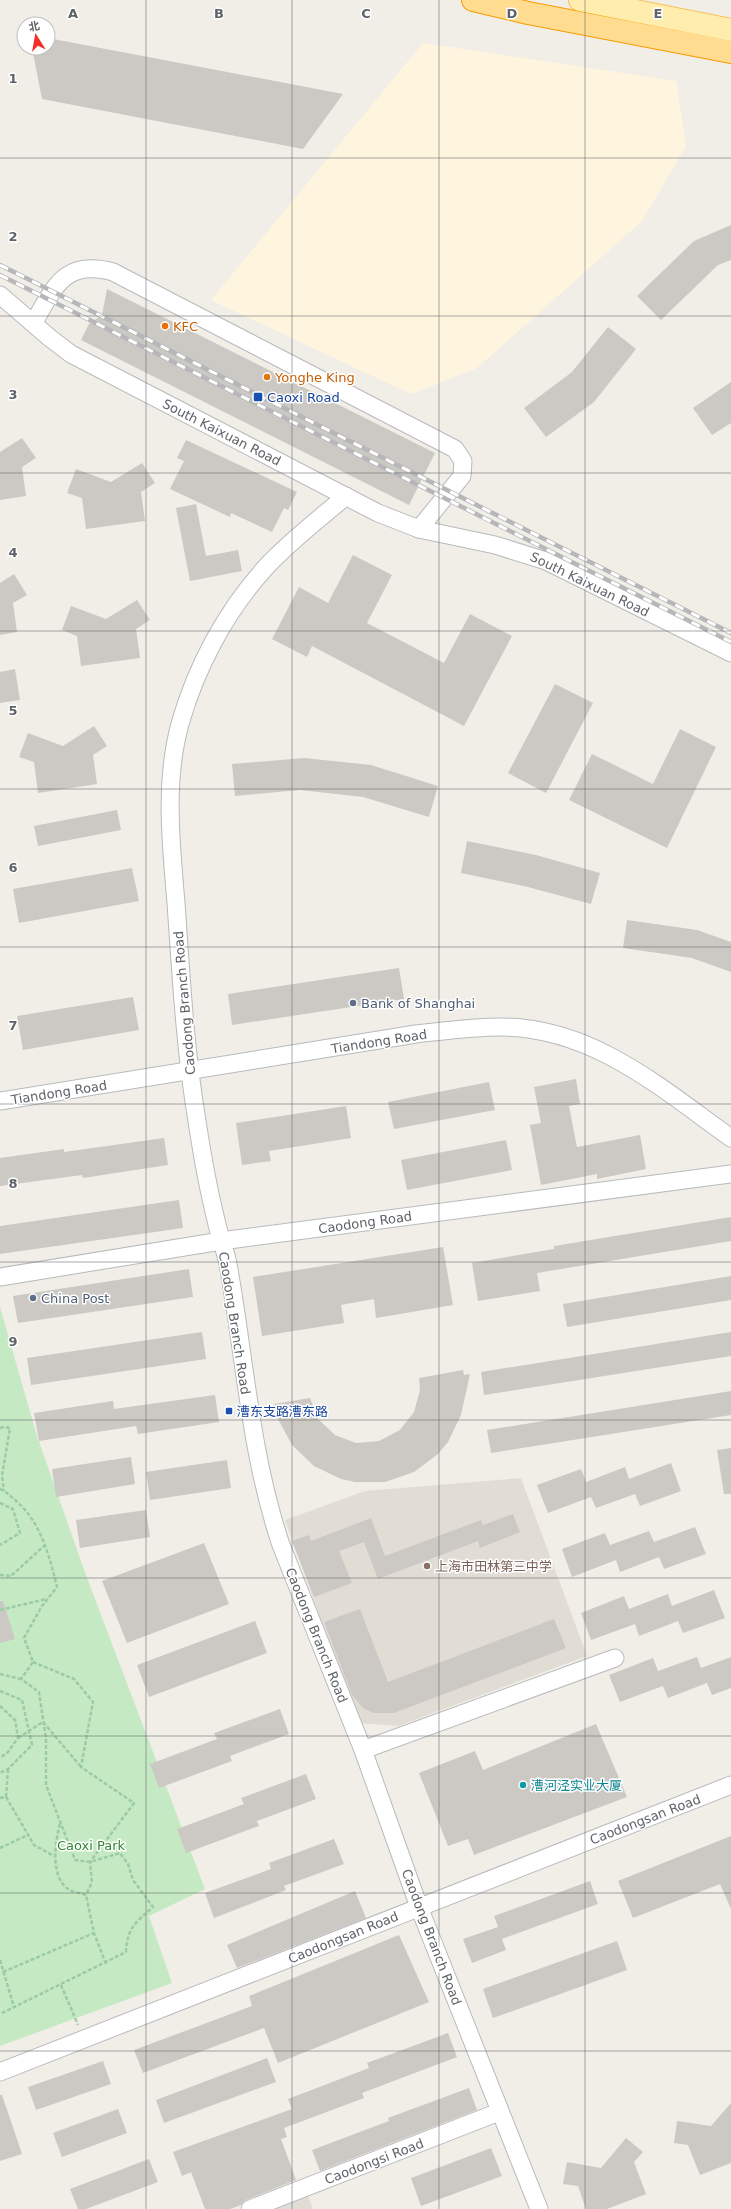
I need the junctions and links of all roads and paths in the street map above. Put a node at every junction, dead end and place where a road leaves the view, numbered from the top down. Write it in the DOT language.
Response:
graph roads {
  1 [pos="473,0"];
  2 [pos="580,0"];
  3 [pos="731,30"];
  4 [pos="731,52"];
  5 [pos="0,295"];
  6 [pos="34,322"];
  7 [pos="346,496"];
  8 [pos="419,529"];
  9 [pos="731,653"];
  10 [pos="191,1071"];
  11 [pos="0,1101"];
  12 [pos="731,1138"];
  13 [pos="731,1174"];
  14 [pos="221,1241"];
  15 [pos="0,1277"];
  16 [pos="0,1428"];
  17 [pos="0,1489"];
  18 [pos="4,1490"];
  19 [pos="0,1502"];
  20 [pos="0,1545"];
  21 [pos="45,1545"];
  22 [pos="0,1575"];
  23 [pos="47,1599"];
  24 [pos="0,1610"];
  25 [pos="614,1658"];
  26 [pos="33,1662"];
  27 [pos="0,1674"];
  28 [pos="21,1679"];
  29 [pos="0,1691"];
  30 [pos="0,1706"];
  31 [pos="43,1722"];
  32 [pos="30,1731"];
  33 [pos="18,1738"];
  34 [pos="363,1750"];
  35 [pos="0,1758"];
  36 [pos="82,1767"];
  37 [pos="8,1769"];
  38 [pos="0,1773"];
  39 [pos="731,1785"];
  40 [pos="6,1797"];
  41 [pos="0,1798"];
  42 [pos="60,1824"];
  43 [pos="28,1835"];
  44 [pos="0,1848"];
  45 [pos="55,1856"];
  46 [pos="90,1862"];
  47 [pos="86,1895"];
  48 [pos="419,1907"];
  49 [pos="94,1933"];
  50 [pos="0,1960"];
  51 [pos="106,1964"];
  52 [pos="3,1972"];
  53 [pos="61,1985"];
  54 [pos="14,2007"];
  55 [pos="0,2014"];
  56 [pos="84,2039"];
  57 [pos="0,2072"];
  58 [pos="499,2112"];
  59 [pos="250,2209"];
  60 [pos="539,2209"];
  1 -- 4 [label="highway"];
  2 -- 3 [label="main road"];
  5 -- 6 [label="street, South Kaixuan Road"];
  6 -- 7 [label="street, South Kaixuan Road"];
  6 -- 8 [label="street"];
  7 -- 8 [label="street, South Kaixuan Road"];
  7 -- 10 [label="street, Caodong Branch Road"];
  8 -- 9 [label="street, South Kaixuan Road"];
  10 -- 11 [label="street, Tiandong Road"];
  10 -- 12 [label="street, Tiandong Road"];
  10 -- 14 [label="street, Caodong Branch Road"];
  13 -- 14 [label="street, Caodong Road"];
  14 -- 15 [label="street, Caodong Road"];
  14 -- 34 [label="street, Caodong Branch Road"];
  16 -- 18 [label="path"];
  17 -- 18 [label="path"];
  18 -- 21 [label="path"];
  19 -- 20 [label="path"];
  21 -- 22 [label="path"];
  21 -- 23 [label="path"];
  23 -- 24 [label="path"];
  23 -- 26 [label="path"];
  25 -- 34 [label="street"];
  26 -- 28 [label="path"];
  26 -- 36 [label="path"];
  27 -- 28 [label="path"];
  28 -- 31 [label="path"];
  29 -- 32 [label="path"];
  30 -- 33 [label="path"];
  31 -- 32 [label="path"];
  31 -- 36 [label="path"];
  31 -- 42 [label="path"];
  32 -- 33 [label="path"];
  32 -- 37 [label="path"];
  33 -- 35 [label="path"];
  34 -- 48 [label="street, Caodong Branch Road"];
  36 -- 46 [label="path"];
  37 -- 38 [label="path"];
  37 -- 40 [label="path"];
  39 -- 48 [label="street, Caodongsan Road"];
  40 -- 41 [label="path"];
  40 -- 43 [label="path"];
  42 -- 45 [label="path"];
  42 -- 46 [label="path"];
  43 -- 44 [label="path"];
  43 -- 45 [label="path"];
  45 -- 47 [label="path"];
  46 -- 47 [label="path"];
  46 -- 51 [label="path"];
  47 -- 49 [label="path"];
  48 -- 56 [label="street, Caodongsan Road"];
  48 -- 58 [label="street, Caodong Branch Road"];
  49 -- 51 [label="path"];
  49 -- 52 [label="path"];
  50 -- 52 [label="path"];
  51 -- 53 [label="path"];
  52 -- 54 [label="path"];
  53 -- 54 [label="path"];
  53 -- 56 [label="path"];
  54 -- 55 [label="path"];
  56 -- 57 [label="street, Caodongsan Road"];
  58 -- 59 [label="street, Caodongsi Road"];
  58 -- 60 [label="street, Caodong Branch Road"];
}
